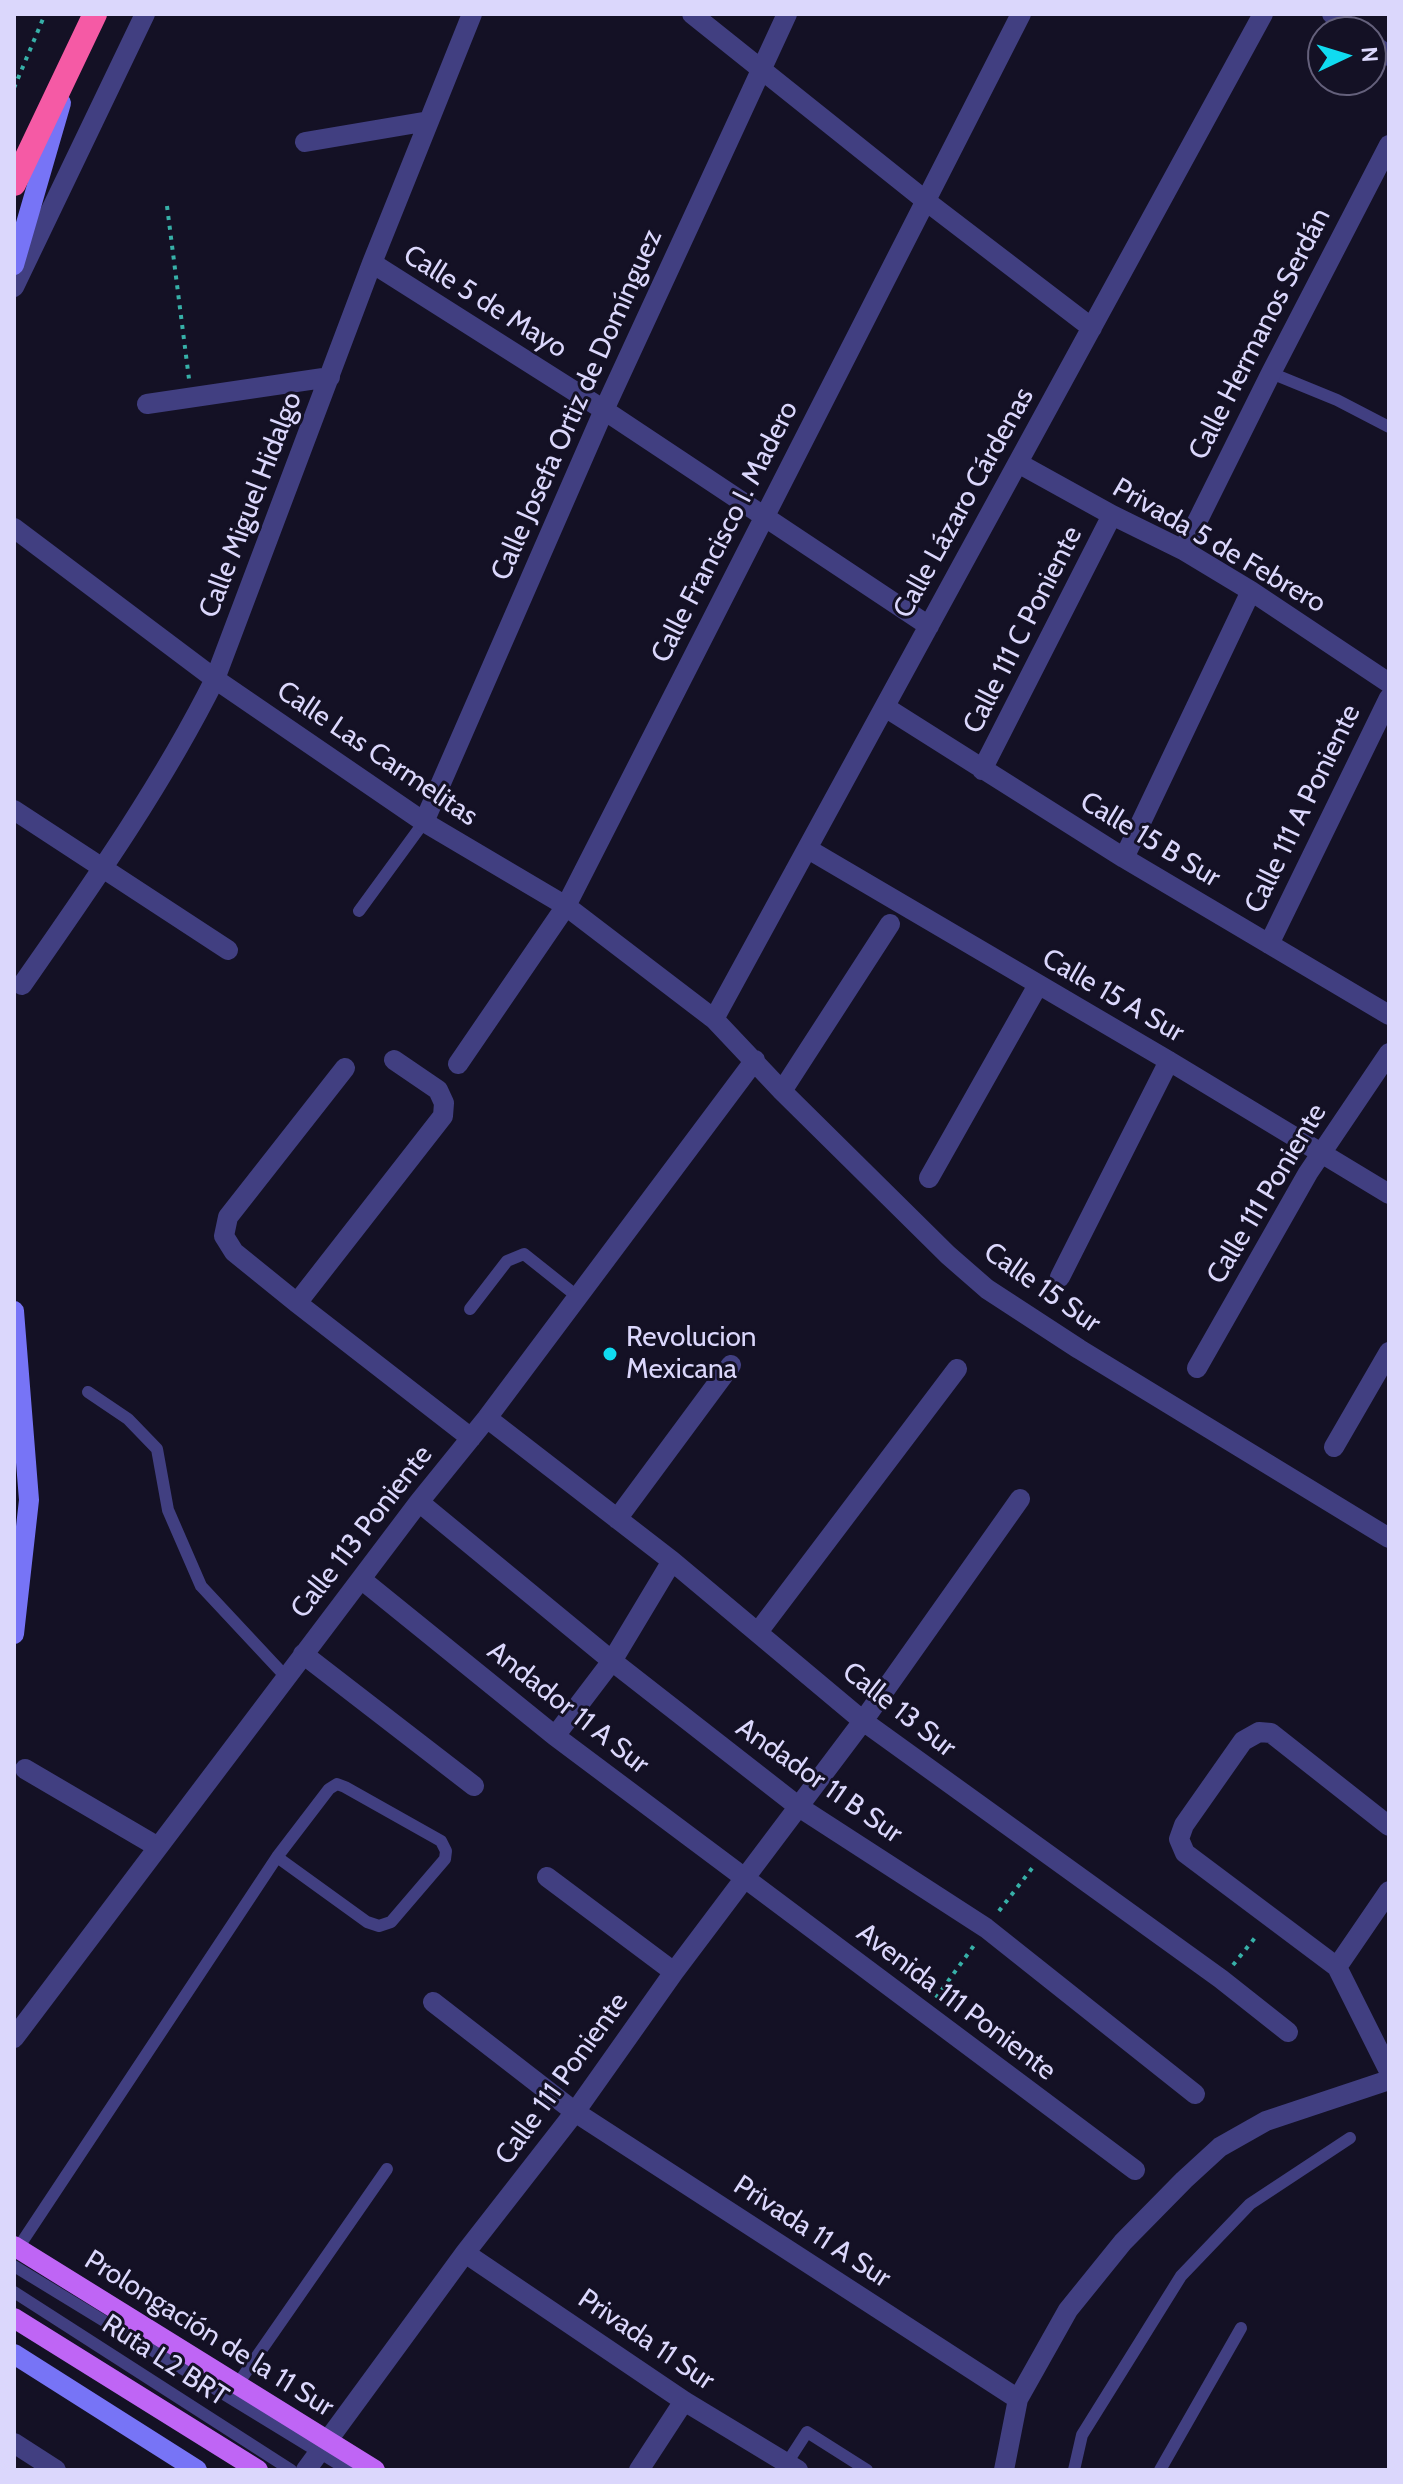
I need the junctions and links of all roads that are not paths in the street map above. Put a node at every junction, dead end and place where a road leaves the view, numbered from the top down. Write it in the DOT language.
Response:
graph roads {
  1 [pos="95,14"];
  2 [pos="145,14"];
  3 [pos="472,14"];
  4 [pos="692,14"];
  5 [pos="787,14"];
  6 [pos="1021,14"];
  7 [pos="1263,14"];
  8 [pos="72,68"];
  9 [pos="761,68"];
  10 [pos="429,121"];
  11 [pos="305,142"];
  12 [pos="1389,145"];
  13 [pos="14,184"];
  14 [pos="926,201"];
  15 [pos="372,263"];
  16 [pos="14,265"];
  17 [pos="14,287"];
  18 [pos="1092,328"];
  19 [pos="1271,373"];
  20 [pos="330,377"];
  21 [pos="147,404"];
  22 [pos="604,410"];
  23 [pos="1389,427"];
  24 [pos="1018,463"];
  25 [pos="1112,515"];
  26 [pos="764,516"];
  27 [pos="14,528"];
  28 [pos="1183,550"];
  29 [pos="1251,591"];
  30 [pos="929,626"];
  31 [pos="215,679"];
  32 [pos="1389,683"];
  33 [pos="1389,698"];
  34 [pos="885,707"];
  35 [pos="982,770"];
  36 [pos="14,810"];
  37 [pos="424,822"];
  38 [pos="808,849"];
  39 [pos="1124,858"];
  40 [pos="103,868"];
  41 [pos="566,906"];
  42 [pos="359,911"];
  43 [pos="890,924"];
  44 [pos="1269,944"];
  45 [pos="228,950"];
  46 [pos="22,985"];
  47 [pos="1038,985"];
  48 [pos="1389,1015"];
  49 [pos="714,1019"];
  50 [pos="1389,1053"];
  51 [pos="394,1060"];
  52 [pos="755,1060"];
  53 [pos="1169,1061"];
  54 [pos="458,1064"];
  55 [pos="345,1068"];
  56 [pos="782,1091"];
  57 [pos="1321,1153"];
  58 [pos="929,1178"];
  59 [pos="1389,1194"];
  60 [pos="1060,1277"];
  61 [pos="578,1297"];
  62 [pos="297,1303"];
  63 [pos="470,1309"];
  64 [pos="14,1311"];
  65 [pos="1389,1352"];
  66 [pos="731,1365"];
  67 [pos="1197,1368"];
  68 [pos="957,1369"];
  69 [pos="88,1392"];
  70 [pos="487,1418"];
  71 [pos="471,1438"];
  72 [pos="1334,1447"];
  73 [pos="1020,1499"];
  74 [pos="419,1502"];
  75 [pos="617,1519"];
  76 [pos="1389,1538"];
  77 [pos="672,1561"];
  78 [pos="361,1579"];
  79 [pos="758,1632"];
  80 [pos="14,1634"];
  81 [pos="303,1654"];
  82 [pos="612,1661"];
  83 [pos="286,1677"];
  84 [pos="863,1721"];
  85 [pos="555,1736"];
  86 [pos="25,1769"];
  87 [pos="474,1786"];
  88 [pos="799,1807"];
  89 [pos="1389,1826"];
  90 [pos="158,1847"];
  91 [pos="277,1857"];
  92 [pos="547,1877"];
  93 [pos="744,1878"];
  94 [pos="1389,1891"];
  95 [pos="1337,1967"];
  96 [pos="674,1972"];
  97 [pos="433,2002"];
  98 [pos="1288,2032"];
  99 [pos="14,2038"];
  100 [pos="1389,2071"];
  101 [pos="1389,2080"];
  102 [pos="1195,2094"];
  103 [pos="575,2112"];
  104 [pos="1350,2138"];
  105 [pos="387,2169"];
  106 [pos="1135,2170"];
  107 [pos="15,2253"];
  108 [pos="465,2253"];
  109 [pos="14,2292"];
  110 [pos="14,2318"];
  111 [pos="1241,2328"];
  112 [pos="14,2354"];
  113 [pos="237,2385"];
  114 [pos="1018,2399"];
  115 [pos="684,2401"];
  116 [pos="14,2443"];
  117 [pos="323,2446"];
  118 [pos="792,2467"];
  119 [pos="56,2470"];
  120 [pos="197,2470"];
  121 [pos="258,2470"];
  122 [pos="291,2470"];
  123 [pos="306,2470"];
  124 [pos="348,2470"];
  125 [pos="375,2470"];
  126 [pos="639,2470"];
  127 [pos="867,2470"];
  128 [pos="1004,2470"];
  129 [pos="1074,2470"];
  130 [pos="1160,2470"];
  1 -- 8 [label="highway"];
  2 -- 17 [label="street"];
  3 -- 10 [label="street, Calle Miguel Hidalgo"];
  4 -- 9 [label="street"];
  5 -- 9 [label="street, Calle Josefa Ortiz de Domínguez"];
  6 -- 14 [label="street, Calle Francisco I. Madero"];
  7 -- 18 [label="street, Calle Lázaro Cárdenas"];
  8 -- 13 [label="highway"];
  8 -- 16 [label="street"];
  9 -- 14 [label="street"];
  9 -- 22 [label="street, Calle Josefa Ortiz de Domínguez"];
  10 -- 11 [label="street"];
  10 -- 15 [label="street, Calle Miguel Hidalgo"];
  12 -- 19 [label="street, Calle Hermanos Serdán"];
  14 -- 18 [label="street"];
  14 -- 26 [label="street, Calle Francisco I. Madero"];
  15 -- 20 [label="street, Calle Miguel Hidalgo"];
  15 -- 22 [label="street, Calle 5 de Mayo"];
  18 -- 24 [label="street, Calle Lázaro Cárdenas"];
  19 -- 23 [label="lane"];
  19 -- 28 [label="street, Calle Hermanos Serdán"];
  20 -- 21 [label="street"];
  20 -- 31 [label="street, Calle Miguel Hidalgo"];
  22 -- 26 [label="street, Calle 5 de Mayo"];
  22 -- 37 [label="street, Calle Josefa Ortiz de Domínguez"];
  24 -- 25 [label="street, Privada 5 de Febrero"];
  24 -- 30 [label="street, Calle Lázaro Cárdenas"];
  25 -- 28 [label="street, Privada 5 de Febrero"];
  25 -- 35 [label="street, Calle 111 C Poniente"];
  26 -- 30 [label="street, Calle 5 de Mayo"];
  26 -- 41 [label="street, Calle Francisco I. Madero"];
  27 -- 31 [label="street, Calle Las Carmelitas"];
  28 -- 29 [label="street, Privada 5 de Febrero"];
  29 -- 32 [label="street, Privada 5 de Febrero"];
  29 -- 39 [label="street"];
  30 -- 34 [label="street, Calle Lázaro Cárdenas"];
  31 -- 37 [label="street, Calle Las Carmelitas"];
  31 -- 40 [label="street, Calle Miguel Hidalgo"];
  33 -- 44 [label="street, Calle 111 A Poniente"];
  34 -- 35 [label="street, Calle 15 B Sur"];
  34 -- 38 [label="street, Calle Lázaro Cárdenas"];
  35 -- 39 [label="street, Calle 15 B Sur"];
  36 -- 40 [label="street"];
  37 -- 41 [label="street, Calle Las Carmelitas"];
  37 -- 42 [label="lane"];
  38 -- 47 [label="street, Calle 15 A Sur"];
  38 -- 49 [label="street, Calle Lázaro Cárdenas"];
  39 -- 44 [label="street, Calle 15 B Sur"];
  40 -- 45 [label="street"];
  40 -- 46 [label="street, Calle Miguel Hidalgo"];
  41 -- 49 [label="street, Calle Las Carmelitas"];
  41 -- 54 [label="street, Calle Francisco I. Madero"];
  43 -- 56 [label="street"];
  44 -- 48 [label="street, Calle 15 B Sur"];
  47 -- 53 [label="street, Calle 15 A Sur"];
  47 -- 58 [label="street"];
  49 -- 52 [label="street, Calle 15 Sur"];
  50 -- 57 [label="street, Calle 111 Poniente"];
  51 -- 62 [label="street"];
  52 -- 56 [label="street, Calle 15 Sur"];
  52 -- 61 [label="street, Calle 113 Poniente"];
  53 -- 57 [label="street, Calle 15 A Sur"];
  53 -- 60 [label="street"];
  55 -- 62 [label="street"];
  56 -- 76 [label="street, Calle 15 Sur"];
  57 -- 59 [label="street, Calle 15 A Sur"];
  57 -- 67 [label="street, Calle 111 Poniente"];
  61 -- 63 [label="lane"];
  61 -- 70 [label="street, Calle 113 Poniente"];
  62 -- 71 [label="street"];
  64 -- 80 [label="street"];
  65 -- 72 [label="street"];
  66 -- 75 [label="street"];
  68 -- 79 [label="street"];
  69 -- 83 [label="lane"];
  70 -- 71 [label="street, Calle 113 Poniente"];
  70 -- 75 [label="street, Calle 13 Sur"];
  71 -- 74 [label="street, Calle 113 Poniente"];
  73 -- 84 [label="street, Calle 111 Poniente"];
  74 -- 78 [label="street, Calle 113 Poniente"];
  74 -- 82 [label="street, Andador 11 B Sur"];
  75 -- 77 [label="street, Calle 13 Sur"];
  77 -- 79 [label="street, Calle 13 Sur"];
  77 -- 82 [label="street"];
  78 -- 81 [label="street, Calle 113 Poniente"];
  78 -- 85 [label="street, Andador 11 A Sur"];
  79 -- 84 [label="street, Calle 13 Sur"];
  81 -- 83 [label="street, Calle 113 Poniente"];
  81 -- 87 [label="street"];
  82 -- 85 [label="street"];
  82 -- 88 [label="street, Andador 11 B Sur"];
  83 -- 90 [label="street, Calle 113 Poniente"];
  84 -- 88 [label="street, Calle 111 Poniente"];
  84 -- 98 [label="street, Calle 13 Sur"];
  85 -- 93 [label="street, Andador 11 A Sur"];
  86 -- 90 [label="street"];
  88 -- 93 [label="street, Calle 111 Poniente"];
  88 -- 102 [label="street, Andador 11 B Sur"];
  89 -- 95 [label="street"];
  90 -- 99 [label="street, Calle 113 Poniente"];
  91 -- 91 [label="lane"];
  91 -- 107 [label="lane"];
  92 -- 96 [label="street"];
  93 -- 96 [label="street, Calle 111 Poniente"];
  93 -- 106 [label="street, Avenida 111 Poniente"];
  94 -- 95 [label="street"];
  95 -- 100 [label="street"];
  96 -- 103 [label="street, Calle 111 Poniente"];
  97 -- 103 [label="street, Privada 11 A Sur"];
  101 -- 114 [label="street"];
  103 -- 108 [label="street, Calle 111 Poniente"];
  103 -- 114 [label="street, Privada 11 A Sur"];
  104 -- 129 [label="lane"];
  105 -- 113 [label="lane"];
  107 -- 113 [label="main road, Prolongación de la 11 Sur"];
  107 -- 117 [label="lane, Ruta L2 BRT"];
  108 -- 115 [label="street, Privada 11 Sur"];
  108 -- 117 [label="street, Calle 111 Poniente"];
  109 -- 122 [label="lane, Ruta L2 BRT"];
  110 -- 121 [label="main road"];
  111 -- 130 [label="lane"];
  112 -- 120 [label="street"];
  113 -- 117 [label="main road, Prolongación de la 11 Sur"];
  114 -- 128 [label="street"];
  115 -- 118 [label="street, Privada 11 Sur"];
  115 -- 126 [label="street"];
  116 -- 119 [label="street"];
  117 -- 123 [label="street, Calle 111 Poniente"];
  117 -- 124 [label="lane, Ruta L2 BRT"];
  117 -- 125 [label="main road, Prolongación de la 11 Sur"];
  118 -- 127 [label="lane"];
}
